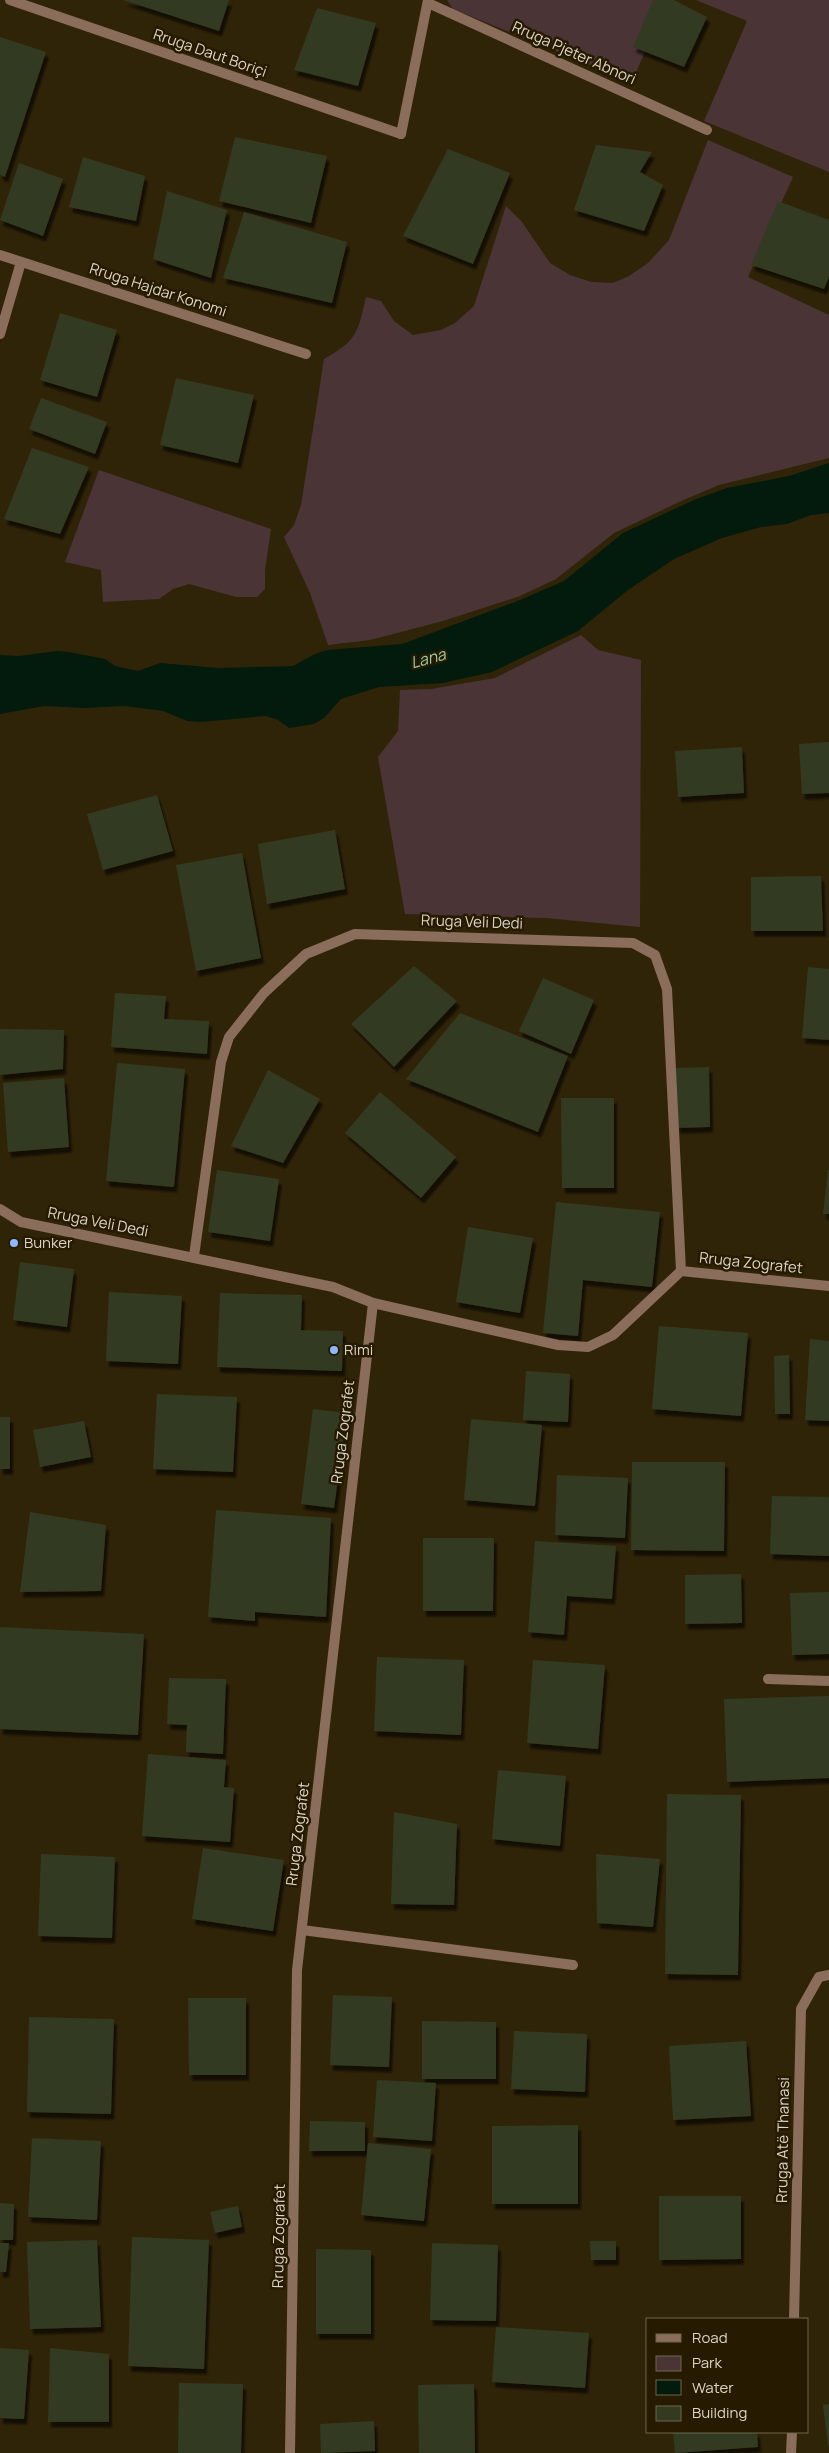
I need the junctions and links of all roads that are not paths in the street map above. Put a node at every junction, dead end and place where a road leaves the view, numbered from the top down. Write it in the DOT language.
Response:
graph roads {
  1 [pos="10,0"];
  2 [pos="428,1"];
  3 [pos="707,130"];
  4 [pos="0,255"];
  5 [pos="21,262"];
  6 [pos="0,334"];
  7 [pos="306,354"];
  8 [pos="0,1209"];
  9 [pos="194,1256"];
  10 [pos="682,1271"];
  11 [pos="829,1286"];
  12 [pos="373,1303"];
  13 [pos="768,1679"];
  14 [pos="829,1681"];
  15 [pos="302,1930"];
  16 [pos="573,1965"];
  17 [pos="829,1975"];
  18 [pos="794,2318"];
  19 [pos="792,2433"];
  20 [pos="290,2453"];
  21 [pos="791,2453"];
  1 -- 2 [label="street, Rruga Daut Boriçi"];
  2 -- 3 [label="street, Rruga Pjeter Abnori"];
  4 -- 5 [label="street, Rruga Hajdar Konomi"];
  5 -- 6 [label="street"];
  5 -- 7 [label="street, Rruga Hajdar Konomi"];
  8 -- 9 [label="street, Rruga Veli Dedi"];
  9 -- 10 [label="street, Rruga Veli Dedi"];
  9 -- 12 [label="street, Rruga Veli Dedi"];
  10 -- 11 [label="street, Rruga Zografet"];
  10 -- 12 [label="street, Rruga Zografet"];
  12 -- 15 [label="street, Rruga Zografet"];
  13 -- 14 [label="street"];
  15 -- 16 [label="street"];
  15 -- 20 [label="street, Rruga Zografet"];
  17 -- 18 [label="street, Rruga Atë Thanasi"];
  19 -- 21 [label="street"];
}
